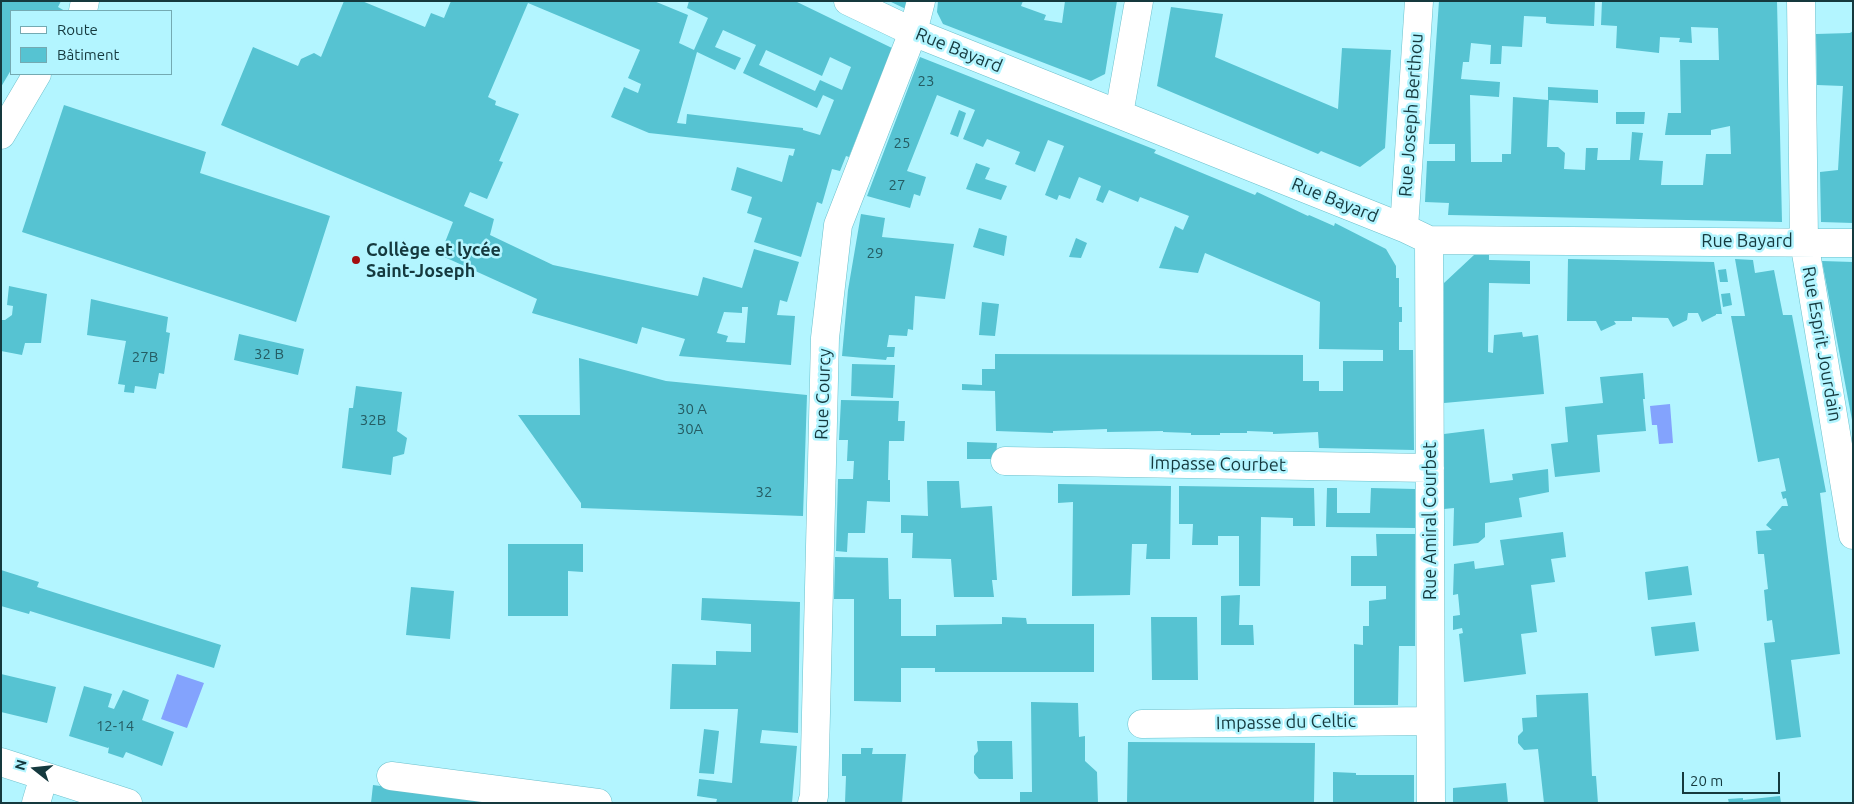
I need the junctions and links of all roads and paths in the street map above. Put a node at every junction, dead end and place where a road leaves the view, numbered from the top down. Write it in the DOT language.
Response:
graph roads {
  1 [pos="848,1"];
  2 [pos="921,1"];
  3 [pos="1139,1"];
  4 [pos="1419,1"];
  5 [pos="1801,1"];
  6 [pos="913,32"];
  7 [pos="36,75"];
  8 [pos="1119,114"];
  9 [pos="1,135"];
  10 [pos="1404,228"];
  11 [pos="1429,240"];
  12 [pos="1804,241"];
  13 [pos="1853,243"];
  14 [pos="1005,461"];
  15 [pos="1430,468"];
  16 [pos="1849,480"];
  17 [pos="1853,535"];
  18 [pos="1430,720"];
  19 [pos="1142,724"];
  20 [pos="1,762"];
  21 [pos="44,776"];
  22 [pos="392,776"];
  23 [pos="36,803"];
  24 [pos="128,803"];
  25 [pos="598,803"];
  26 [pos="812,803"];
  27 [pos="1431,803"];
  1 -- 6 [label="street, Rue Bayard"];
  2 -- 6 [label="street, Rue Courcy"];
  3 -- 8 [label="street"];
  4 -- 10 [label="street, Rue Joseph Berthou"];
  5 -- 12 [label="street, Rue Esprit Jourdain"];
  6 -- 8 [label="street, Rue Bayard"];
  6 -- 26 [label="street, Rue Courcy"];
  7 -- 9 [label="street"];
  8 -- 10 [label="street, Rue Bayard"];
  10 -- 11 [label="street, Rue Bayard"];
  11 -- 12 [label="street, Rue Bayard"];
  11 -- 15 [label="street, Rue Amiral Courbet"];
  12 -- 13 [label="street, Rue Bayard"];
  12 -- 16 [label="street, Rue Esprit Jourdain"];
  14 -- 15 [label="street, Impasse Courbet"];
  15 -- 18 [label="street, Rue Amiral Courbet"];
  16 -- 17 [label="street, Rue Esprit Jourdain"];
  18 -- 19 [label="street, Impasse du Celtic"];
  18 -- 27 [label="street, Rue Amiral Courbet"];
  20 -- 21 [label="street"];
  21 -- 23 [label="street"];
  21 -- 24 [label="street"];
  22 -- 25 [label="street"];
}
